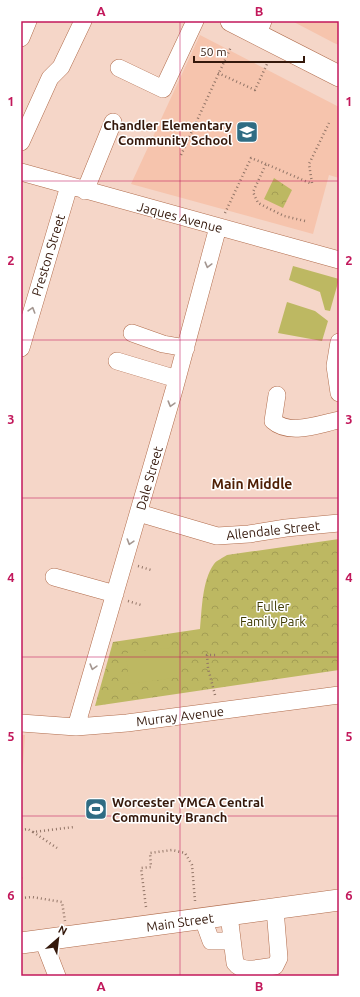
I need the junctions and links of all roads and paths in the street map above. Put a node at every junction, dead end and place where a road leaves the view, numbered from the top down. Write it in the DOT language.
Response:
graph roads {
  1 [pos="28,21"];
  2 [pos="83,21"];
  3 [pos="196,21"];
  4 [pos="231,21"];
  5 [pos="261,27"];
  6 [pos="21,38"];
  7 [pos="231,46"];
  8 [pos="267,64"];
  9 [pos="120,68"];
  10 [pos="218,73"];
  11 [pos="339,76"];
  12 [pos="113,122"];
  13 [pos="329,123"];
  14 [pos="21,142"];
  15 [pos="180,154"];
  16 [pos="266,164"];
  17 [pos="21,172"];
  18 [pos="69,186"];
  19 [pos="85,191"];
  20 [pos="221,220"];
  21 [pos="304,221"];
  22 [pos="339,260"];
  23 [pos="132,333"];
  24 [pos="339,342"];
  25 [pos="21,348"];
  26 [pos="186,348"];
  27 [pos="117,361"];
  28 [pos="177,379"];
  29 [pos="339,393"];
  30 [pos="277,395"];
  31 [pos="339,420"];
  32 [pos="139,513"];
  33 [pos="339,524"];
  34 [pos="134,565"];
  35 [pos="151,570"];
  36 [pos="54,577"];
  37 [pos="119,597"];
  38 [pos="141,605"];
  39 [pos="216,655"];
  40 [pos="215,695"];
  41 [pos="339,695"];
  42 [pos="21,723"];
  43 [pos="76,728"];
  44 [pos="74,827"];
  45 [pos="21,830"];
  46 [pos="33,832"];
  47 [pos="57,848"];
  48 [pos="21,898"];
  49 [pos="339,900"];
  50 [pos="146,908"];
  51 [pos="275,909"];
  52 [pos="199,910"];
  53 [pos="229,915"];
  54 [pos="68,937"];
  55 [pos="43,940"];
  56 [pos="232,941"];
  57 [pos="21,943"];
  58 [pos="57,976"];
  1 -- 6 [label="street"];
  2 -- 14 [label="street"];
  3 -- 9 [label="street"];
  4 -- 5 [label="main road"];
  5 -- 11 [label="main road"];
  7 -- 10 [label="path"];
  8 -- 10 [label="path"];
  10 -- 15 [label="path"];
  12 -- 19 [label="street"];
  13 -- 16 [label="path"];
  16 -- 20 [label="path"];
  16 -- 21 [label="path"];
  17 -- 18 [label="street, Jaques Avenue"];
  18 -- 19 [label="street, Jaques Avenue"];
  25 -- 18 [label="street, Preston Street, one-way"];
  19 -- 20 [label="street, Jaques Avenue"];
  20 -- 22 [label="street, Jaques Avenue"];
  20 -- 26 [label="street, Dale Street, one-way"];
  23 -- 26 [label="street"];
  24 -- 29 [label="street"];
  26 -- 28 [label="street, Dale Street"];
  27 -- 28 [label="street"];
  28 -- 32 [label="street, Dale Street, one-way"];
  30 -- 31 [label="street"];
  32 -- 33 [label="street, Allendale Street"];
  32 -- 37 [label="street, Dale Street, one-way"];
  34 -- 35 [label="path"];
  36 -- 37 [label="street"];
  37 -- 38 [label="path"];
  37 -- 43 [label="street, Dale Street, one-way"];
  39 -- 40 [label="path"];
  41 -- 43 [label="street, Murray Avenue"];
  42 -- 43 [label="street, Murray Avenue"];
  44 -- 46 [label="path"];
  45 -- 46 [label="path"];
  46 -- 47 [label="path"];
  48 -- 54 [label="path"];
  49 -- 51 [label="main road, Main Street"];
  50 -- 52 [label="path"];
  51 -- 53 [label="main road, Main Street"];
  51 -- 56 [label="street"];
  52 -- 53 [label="main road, Main Street"];
  52 -- 54 [label="main road, Main Street"];
  52 -- 56 [label="street"];
  53 -- 56 [label="street"];
  54 -- 55 [label="main road, Main Street"];
  55 -- 57 [label="main road, Main Street"];
  55 -- 58 [label="street"];
}
